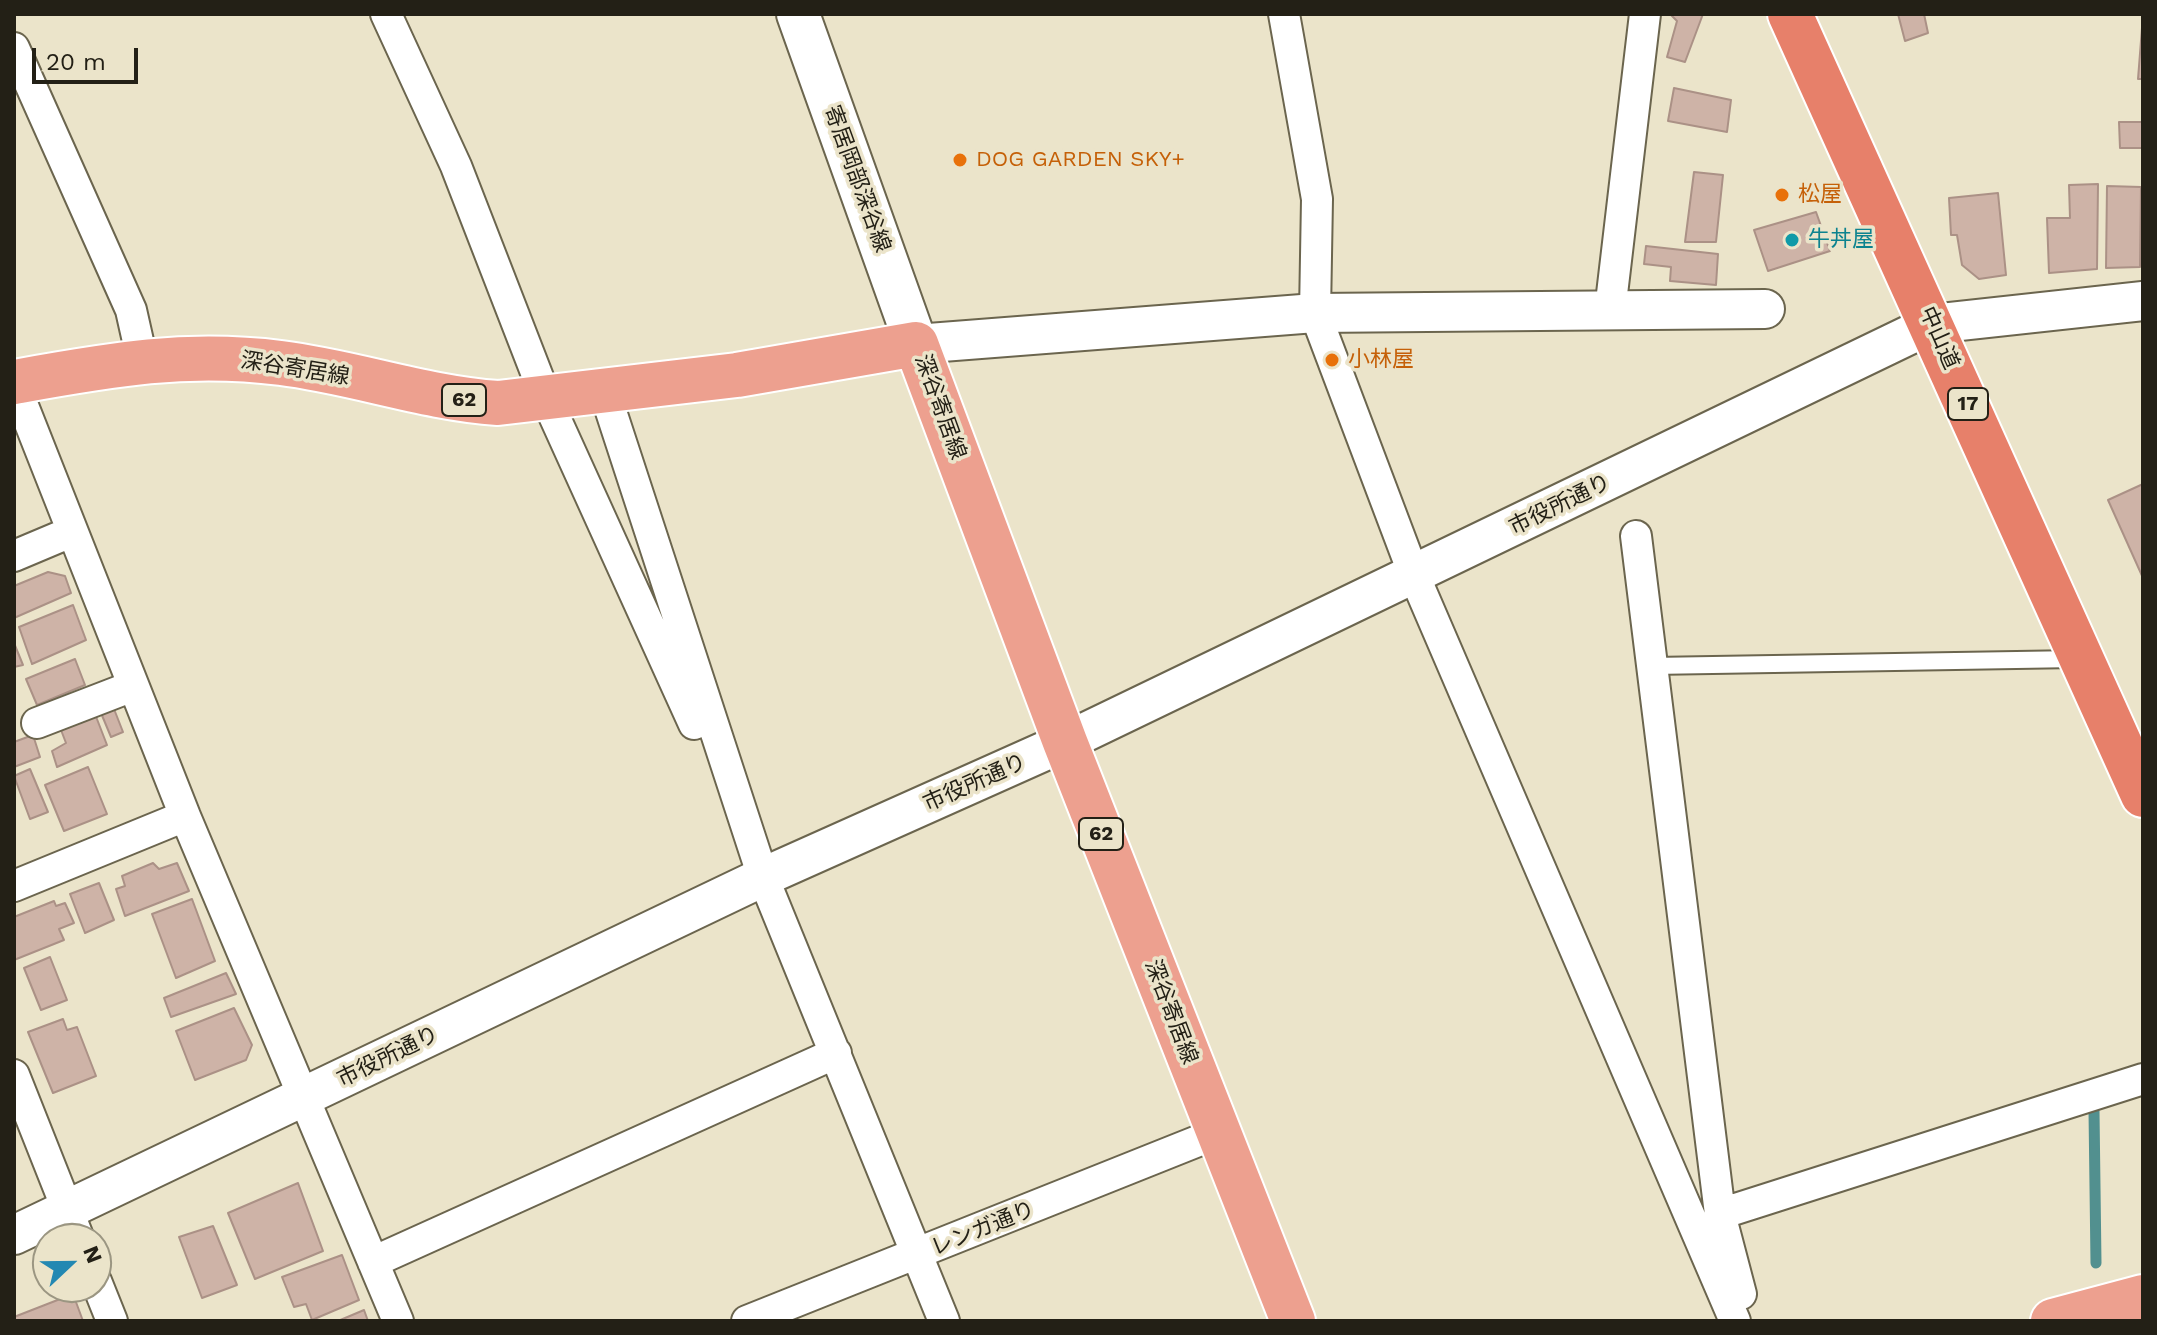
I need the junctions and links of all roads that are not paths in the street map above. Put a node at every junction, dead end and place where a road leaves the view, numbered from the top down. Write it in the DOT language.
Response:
graph roads {
  1 [pos="386,14"];
  2 [pos="798,14"];
  3 [pos="1284,14"];
  4 [pos="1645,14"];
  5 [pos="1790,14"];
  6 [pos="14,48"];
  7 [pos="2143,301"];
  8 [pos="1765,309"];
  9 [pos="1610,311"];
  10 [pos="1315,313"];
  11 [pos="1932,324"];
  12 [pos="916,344"];
  13 [pos="142,359"];
  14 [pos="14,383"];
  15 [pos="605,393"];
  16 [pos="546,398"];
  17 [pos="71,532"];
  18 [pos="1636,536"];
  19 [pos="14,556"];
  20 [pos="1414,575"];
  21 [pos="2082,659"];
  22 [pos="1652,666"];
  23 [pos="133,686"];
  24 [pos="37,723"];
  25 [pos="1065,742"];
  26 [pos="2143,795"];
  27 [pos="185,816"];
  28 [pos="763,877"];
  29 [pos="14,886"];
  30 [pos="836,1053"];
  31 [pos="14,1075"];
  32 [pos="2143,1079"];
  33 [pos="305,1096"];
  34 [pos="1218,1133"];
  35 [pos="1720,1214"];
  36 [pos="73,1223"];
  37 [pos="75,1223"];
  38 [pos="918,1256"];
  39 [pos="373,1262"];
  40 [pos="2143,1297"];
  41 [pos="398,1321"];
  42 [pos="747,1321"];
  43 [pos="944,1321"];
  44 [pos="1293,1321"];
  45 [pos="1735,1321"];
  46 [pos="1748,1321"];
  47 [pos="2053,1321"];
  1 -- 16 [label="street"];
  2 -- 12 [label="main road, 寄居岡部深谷線"];
  3 -- 10 [label="street"];
  4 -- 9 [label="street"];
  5 -- 11 [label="highway, 中山道 / 17"];
  6 -- 13 [label="street"];
  7 -- 11 [label="street, 市役所通り"];
  8 -- 9 [label="street"];
  9 -- 10 [label="street"];
  10 -- 12 [label="street"];
  10 -- 20 [label="street"];
  11 -- 20 [label="street, 市役所通り"];
  11 -- 21 [label="highway, 中山道 / 17"];
  12 -- 15 [label="main road, 深谷寄居線 / 62"];
  12 -- 25 [label="main road, 深谷寄居線 / 62"];
  13 -- 14 [label="main road, 深谷寄居線 / 62"];
  13 -- 16 [label="main road, 深谷寄居線 / 62"];
  14 -- 17 [label="street"];
  15 -- 16 [label="main road, 深谷寄居線 / 62"];
  15 -- 28 [label="street"];
  16 -- 28 [label="street"];
  17 -- 19 [label="street"];
  17 -- 23 [label="street"];
  18 -- 22 [label="street"];
  20 -- 25 [label="street, 市役所通り"];
  20 -- 45 [label="street"];
  21 -- 22 [label="lane"];
  21 -- 26 [label="highway, 中山道 / 17"];
  22 -- 35 [label="street"];
  23 -- 24 [label="street"];
  23 -- 27 [label="street"];
  25 -- 28 [label="street, 市役所通り"];
  25 -- 34 [label="main road, 深谷寄居線 / 62"];
  27 -- 29 [label="street"];
  27 -- 33 [label="street"];
  28 -- 30 [label="street"];
  28 -- 33 [label="street, 市役所通り"];
  30 -- 38 [label="street"];
  30 -- 39 [label="street"];
  31 -- 36 [label="street"];
  32 -- 35 [label="street"];
  33 -- 37 [label="street, 市役所通り"];
  33 -- 39 [label="street"];
  34 -- 38 [label="street, レンガ通り"];
  34 -- 44 [label="main road, 深谷寄居線 / 62"];
  35 -- 46 [label="street"];
  38 -- 42 [label="street, レンガ通り"];
  38 -- 43 [label="street"];
  39 -- 41 [label="street"];
  40 -- 47 [label="main road"];
}
